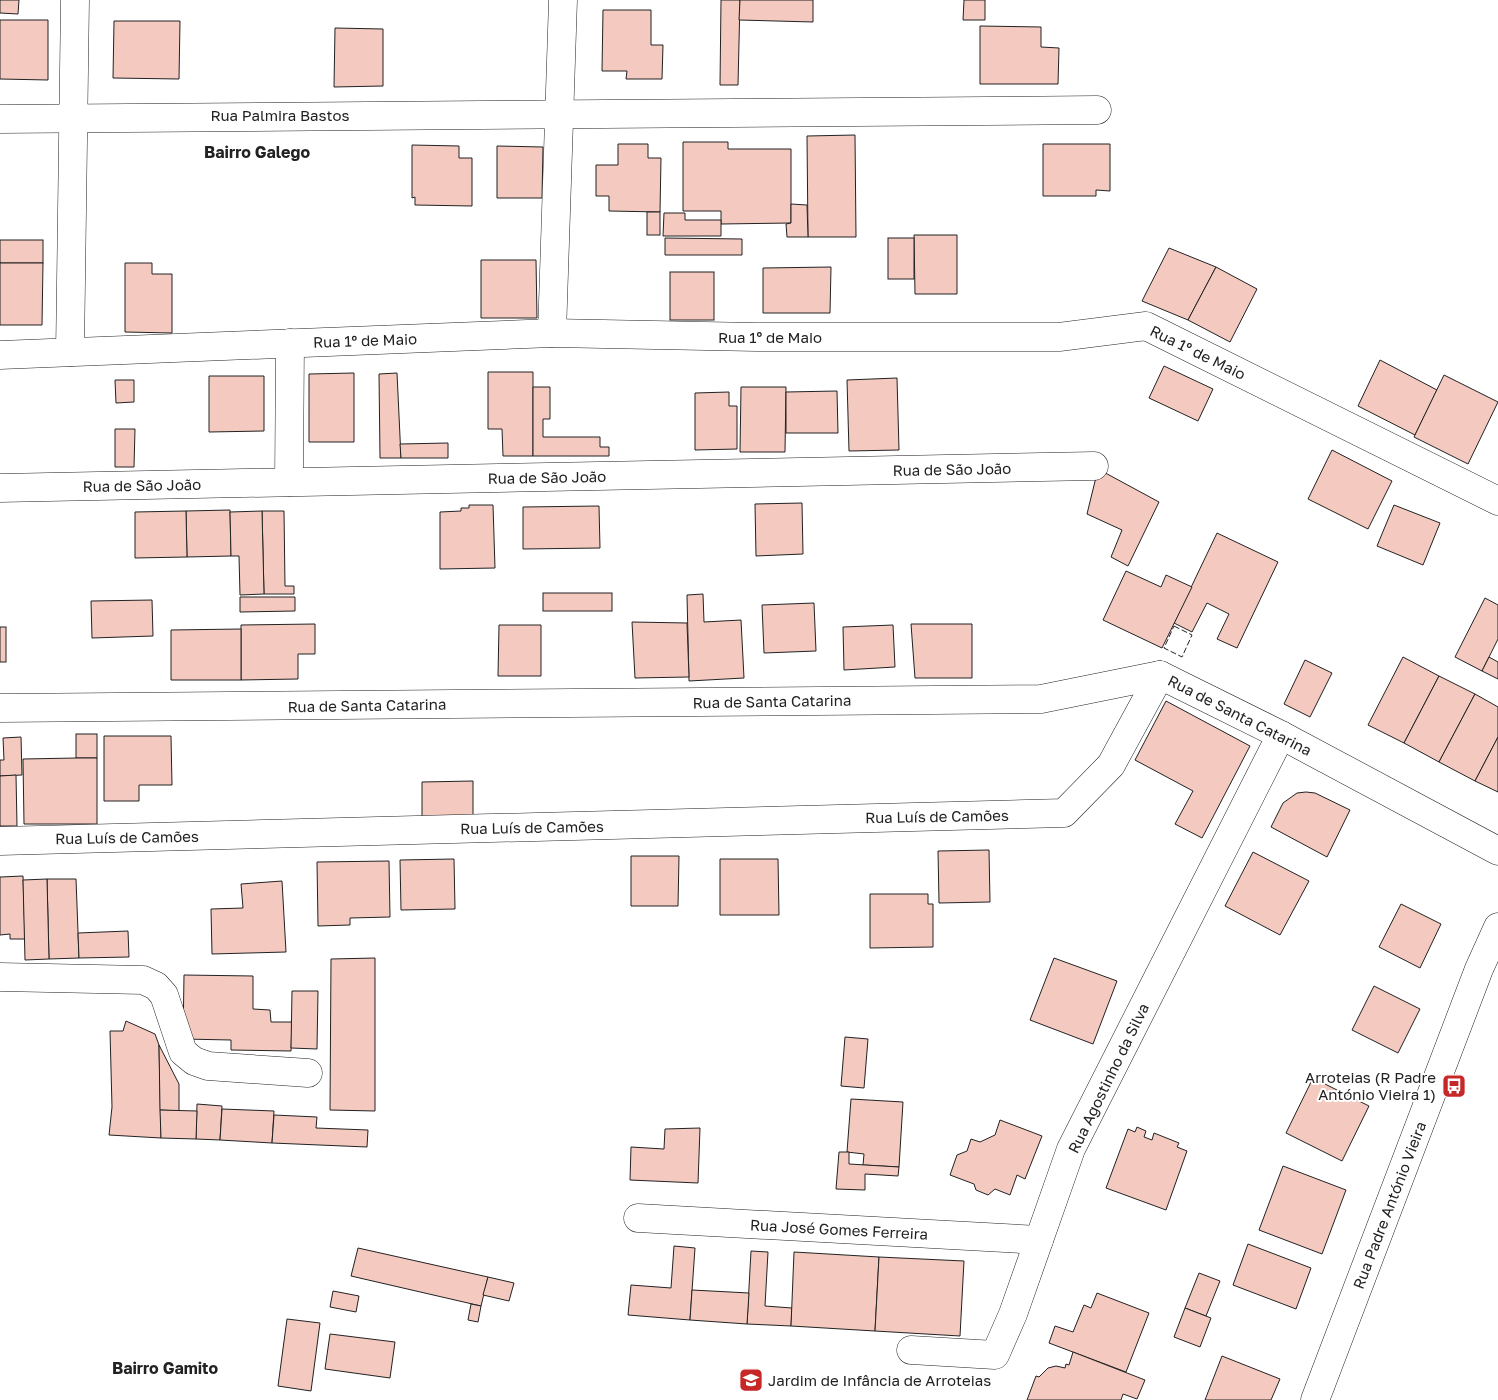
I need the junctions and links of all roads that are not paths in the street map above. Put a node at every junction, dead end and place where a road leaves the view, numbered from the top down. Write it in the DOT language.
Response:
graph roads {
  1 [pos="75,0"];
  2 [pos="563,0"];
  3 [pos="1097,110"];
  4 [pos="561,113"];
  5 [pos="73,117"];
  6 [pos="0,119"];
  7 [pos="552,333"];
  8 [pos="290,343"];
  9 [pos="70,352"];
  10 [pos="0,355"];
  11 [pos="1094,466"];
  12 [pos="289,482"];
  13 [pos="0,488"];
  14 [pos="1498,501"];
  15 [pos="1160,675"];
  16 [pos="0,708"];
  17 [pos="1281,735"];
  18 [pos="0,841"];
  19 [pos="1498,851"];
  20 [pos="1498,927"];
  21 [pos="0,978"];
  22 [pos="308,1073"];
  23 [pos="638,1218"];
  24 [pos="1039,1240"];
  25 [pos="911,1350"];
  26 [pos="1315,1400"];
  1 -- 5 [label="street"];
  2 -- 4 [label="street"];
  3 -- 4 [label="street, Rua Palmira Bastos"];
  4 -- 5 [label="street, Rua Palmira Bastos"];
  4 -- 7 [label="street"];
  5 -- 6 [label="street, Rua Palmira Bastos"];
  5 -- 9 [label="street"];
  7 -- 8 [label="street, Rua 1º de Maio"];
  7 -- 14 [label="street, Rua 1º de Maio"];
  8 -- 9 [label="street, Rua 1º de Maio"];
  8 -- 12 [label="street"];
  9 -- 10 [label="street, Rua 1º de Maio"];
  11 -- 12 [label="street, Rua de São João"];
  12 -- 13 [label="street, Rua de São João"];
  15 -- 16 [label="street, Rua de Santa Catarina"];
  15 -- 17 [label="street, Rua de Santa Catarina"];
  15 -- 18 [label="street, Rua Luís de Camões"];
  17 -- 19 [label="street, Rua de Santa Catarina"];
  17 -- 24 [label="street, Rua Agostinho da Silva"];
  20 -- 26 [label="street, Rua Padre António Vieira"];
  21 -- 22 [label="street"];
  23 -- 24 [label="street, Rua José Gomes Ferreira"];
  24 -- 25 [label="street, Rua Agostinho da Silva"];
}
